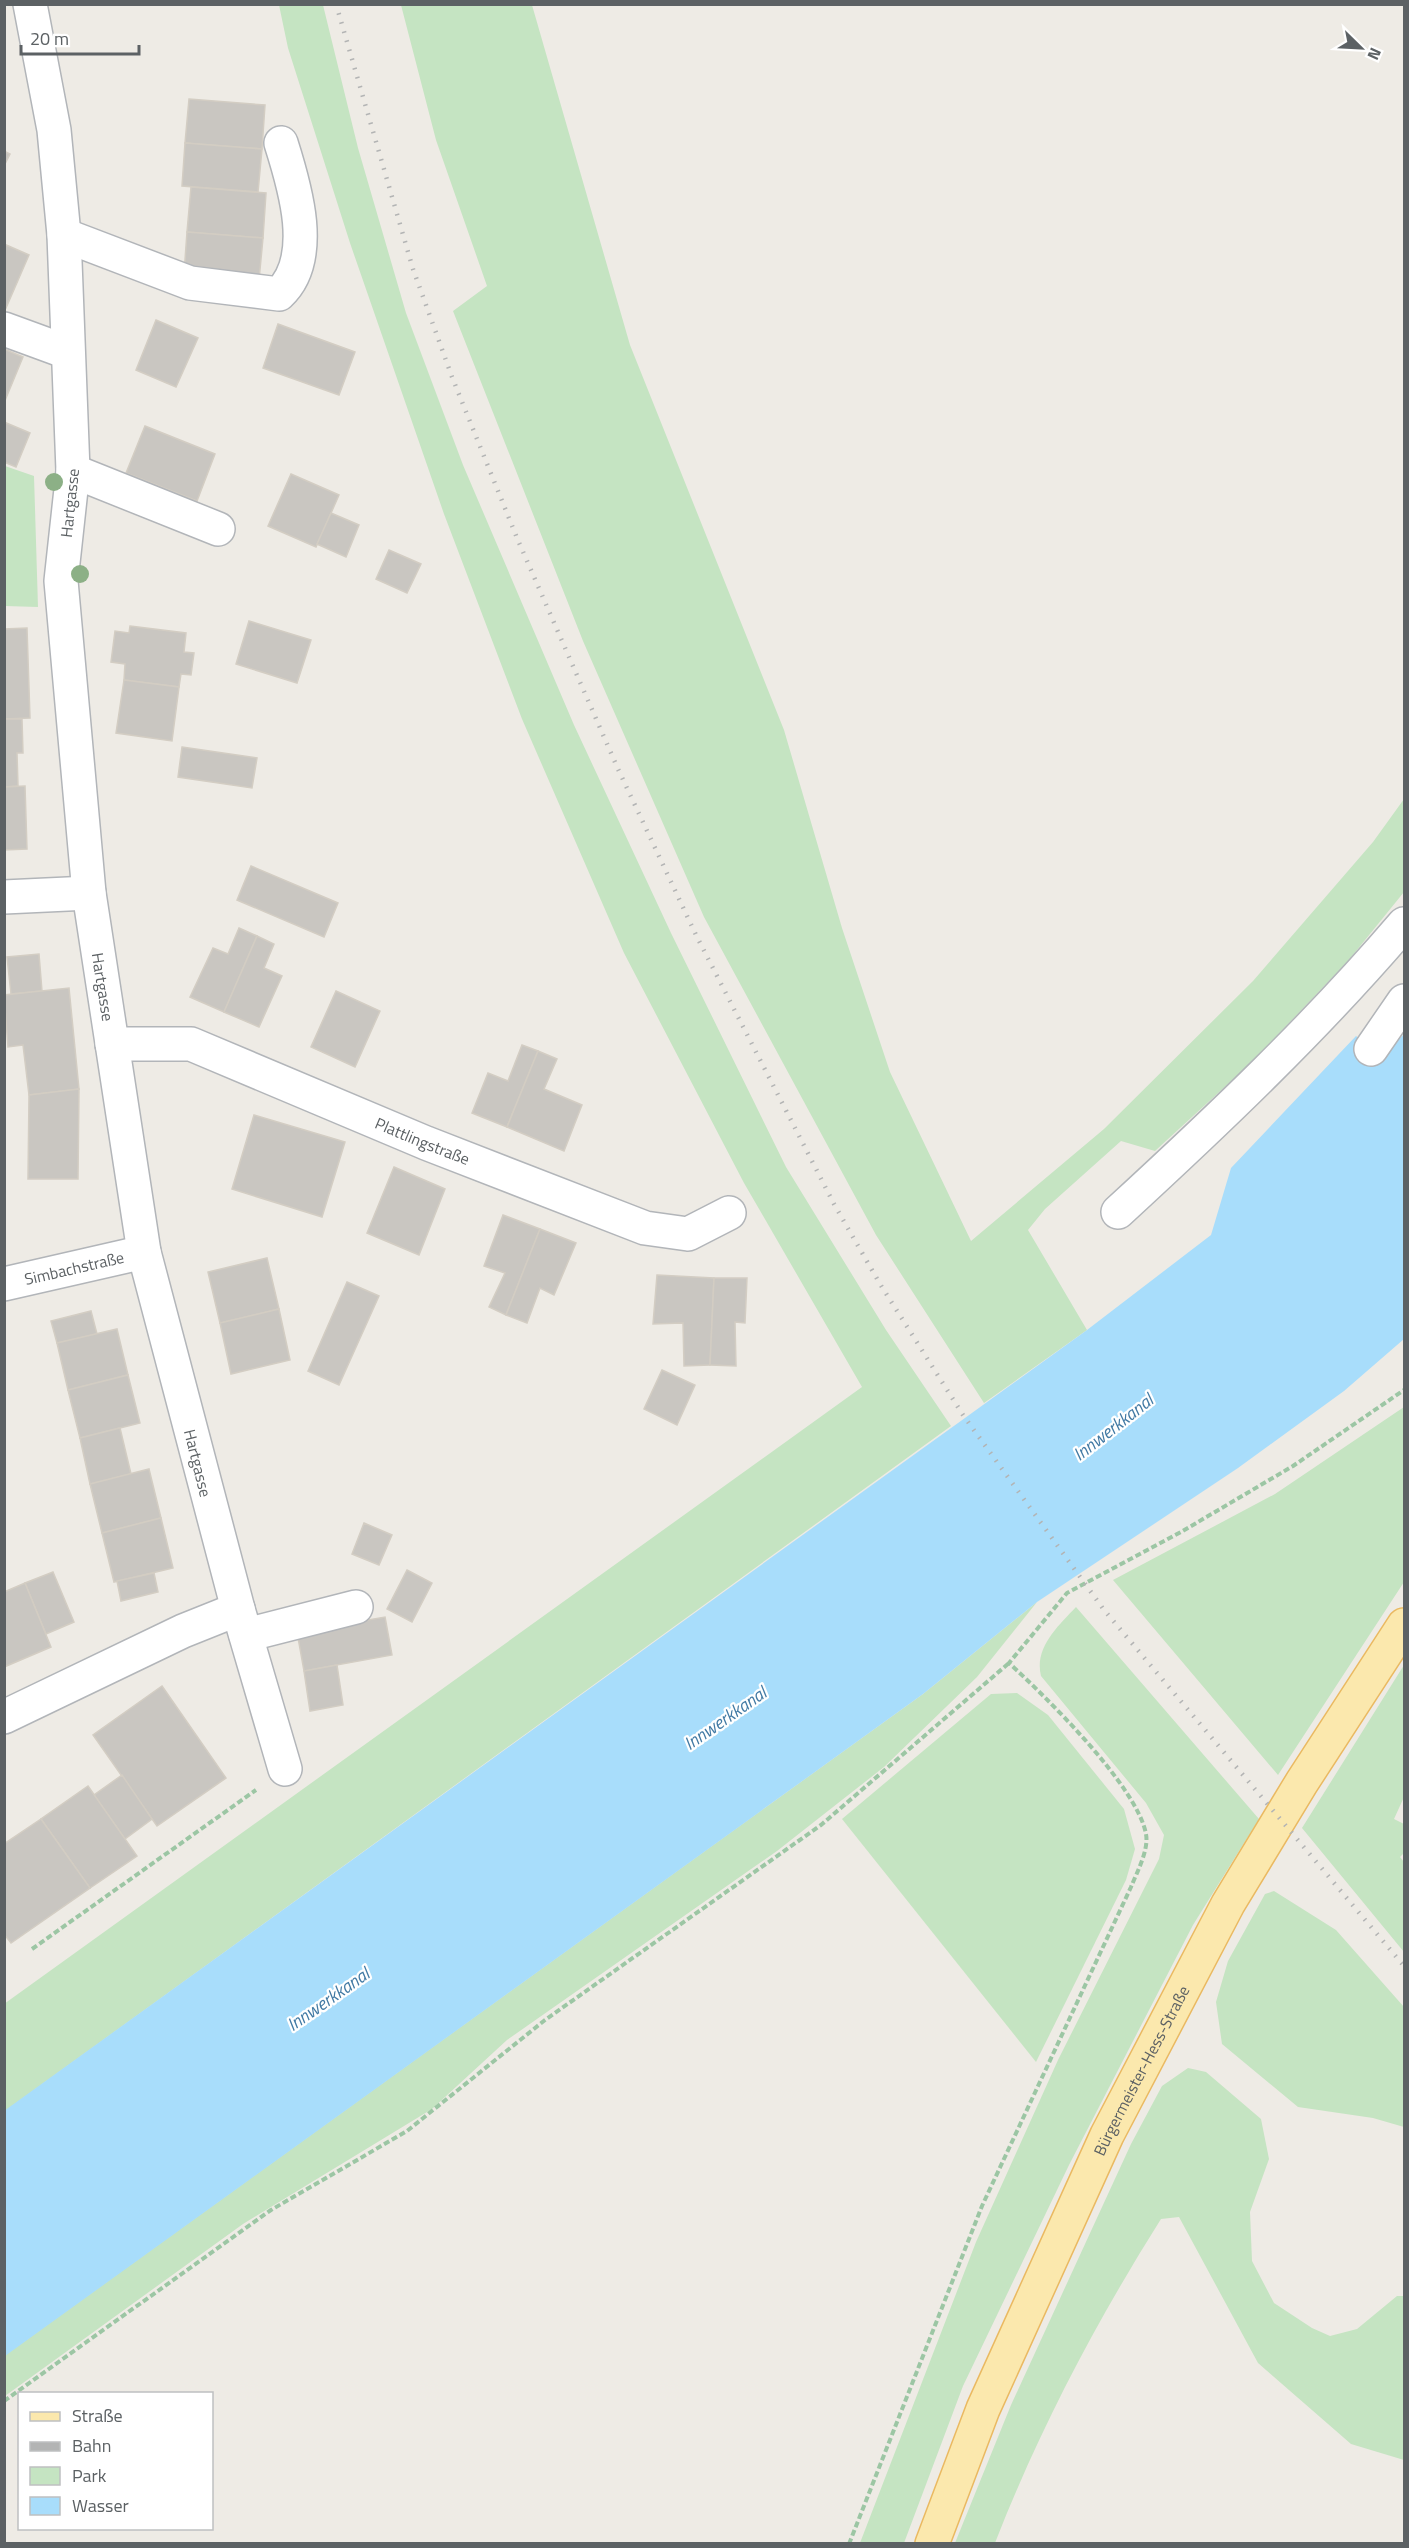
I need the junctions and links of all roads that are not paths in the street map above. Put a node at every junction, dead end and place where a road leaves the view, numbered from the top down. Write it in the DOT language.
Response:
graph roads {
  1 [pos="30,4"];
  2 [pos="281,143"];
  3 [pos="64,235"];
  4 [pos="4,329"];
  5 [pos="67,352"];
  6 [pos="73,471"];
  7 [pos="218,529"];
  8 [pos="89,893"];
  9 [pos="4,897"];
  10 [pos="1404,924"];
  11 [pos="1404,1001"];
  12 [pos="112,1044"];
  13 [pos="1371,1049"];
  14 [pos="1118,1212"];
  15 [pos="729,1213"];
  16 [pos="144,1252"];
  17 [pos="4,1284"];
  18 [pos="356,1607"];
  19 [pos="242,1622"];
  20 [pos="1404,1625"];
  21 [pos="4,1717"];
  22 [pos="285,1769"];
  23 [pos="932,2544"];
  1 -- 3 [label="street, Hartgasse"];
  2 -- 3 [label="street"];
  3 -- 5 [label="street, Hartgasse"];
  4 -- 5 [label="street"];
  5 -- 6 [label="street, Hartgasse"];
  6 -- 7 [label="street"];
  6 -- 8 [label="street, Hartgasse"];
  8 -- 9 [label="street"];
  8 -- 12 [label="street, Hartgasse"];
  10 -- 14 [label="street"];
  11 -- 13 [label="street"];
  12 -- 15 [label="street, Plattlingstraße"];
  12 -- 16 [label="street, Hartgasse"];
  16 -- 17 [label="street, Simbachstraße"];
  16 -- 19 [label="street, Hartgasse"];
  18 -- 19 [label="street"];
  19 -- 21 [label="street"];
  19 -- 22 [label="street, Hartgasse"];
  20 -- 23 [label="main road, Bürgermeister-Hess-Straße"];
}
